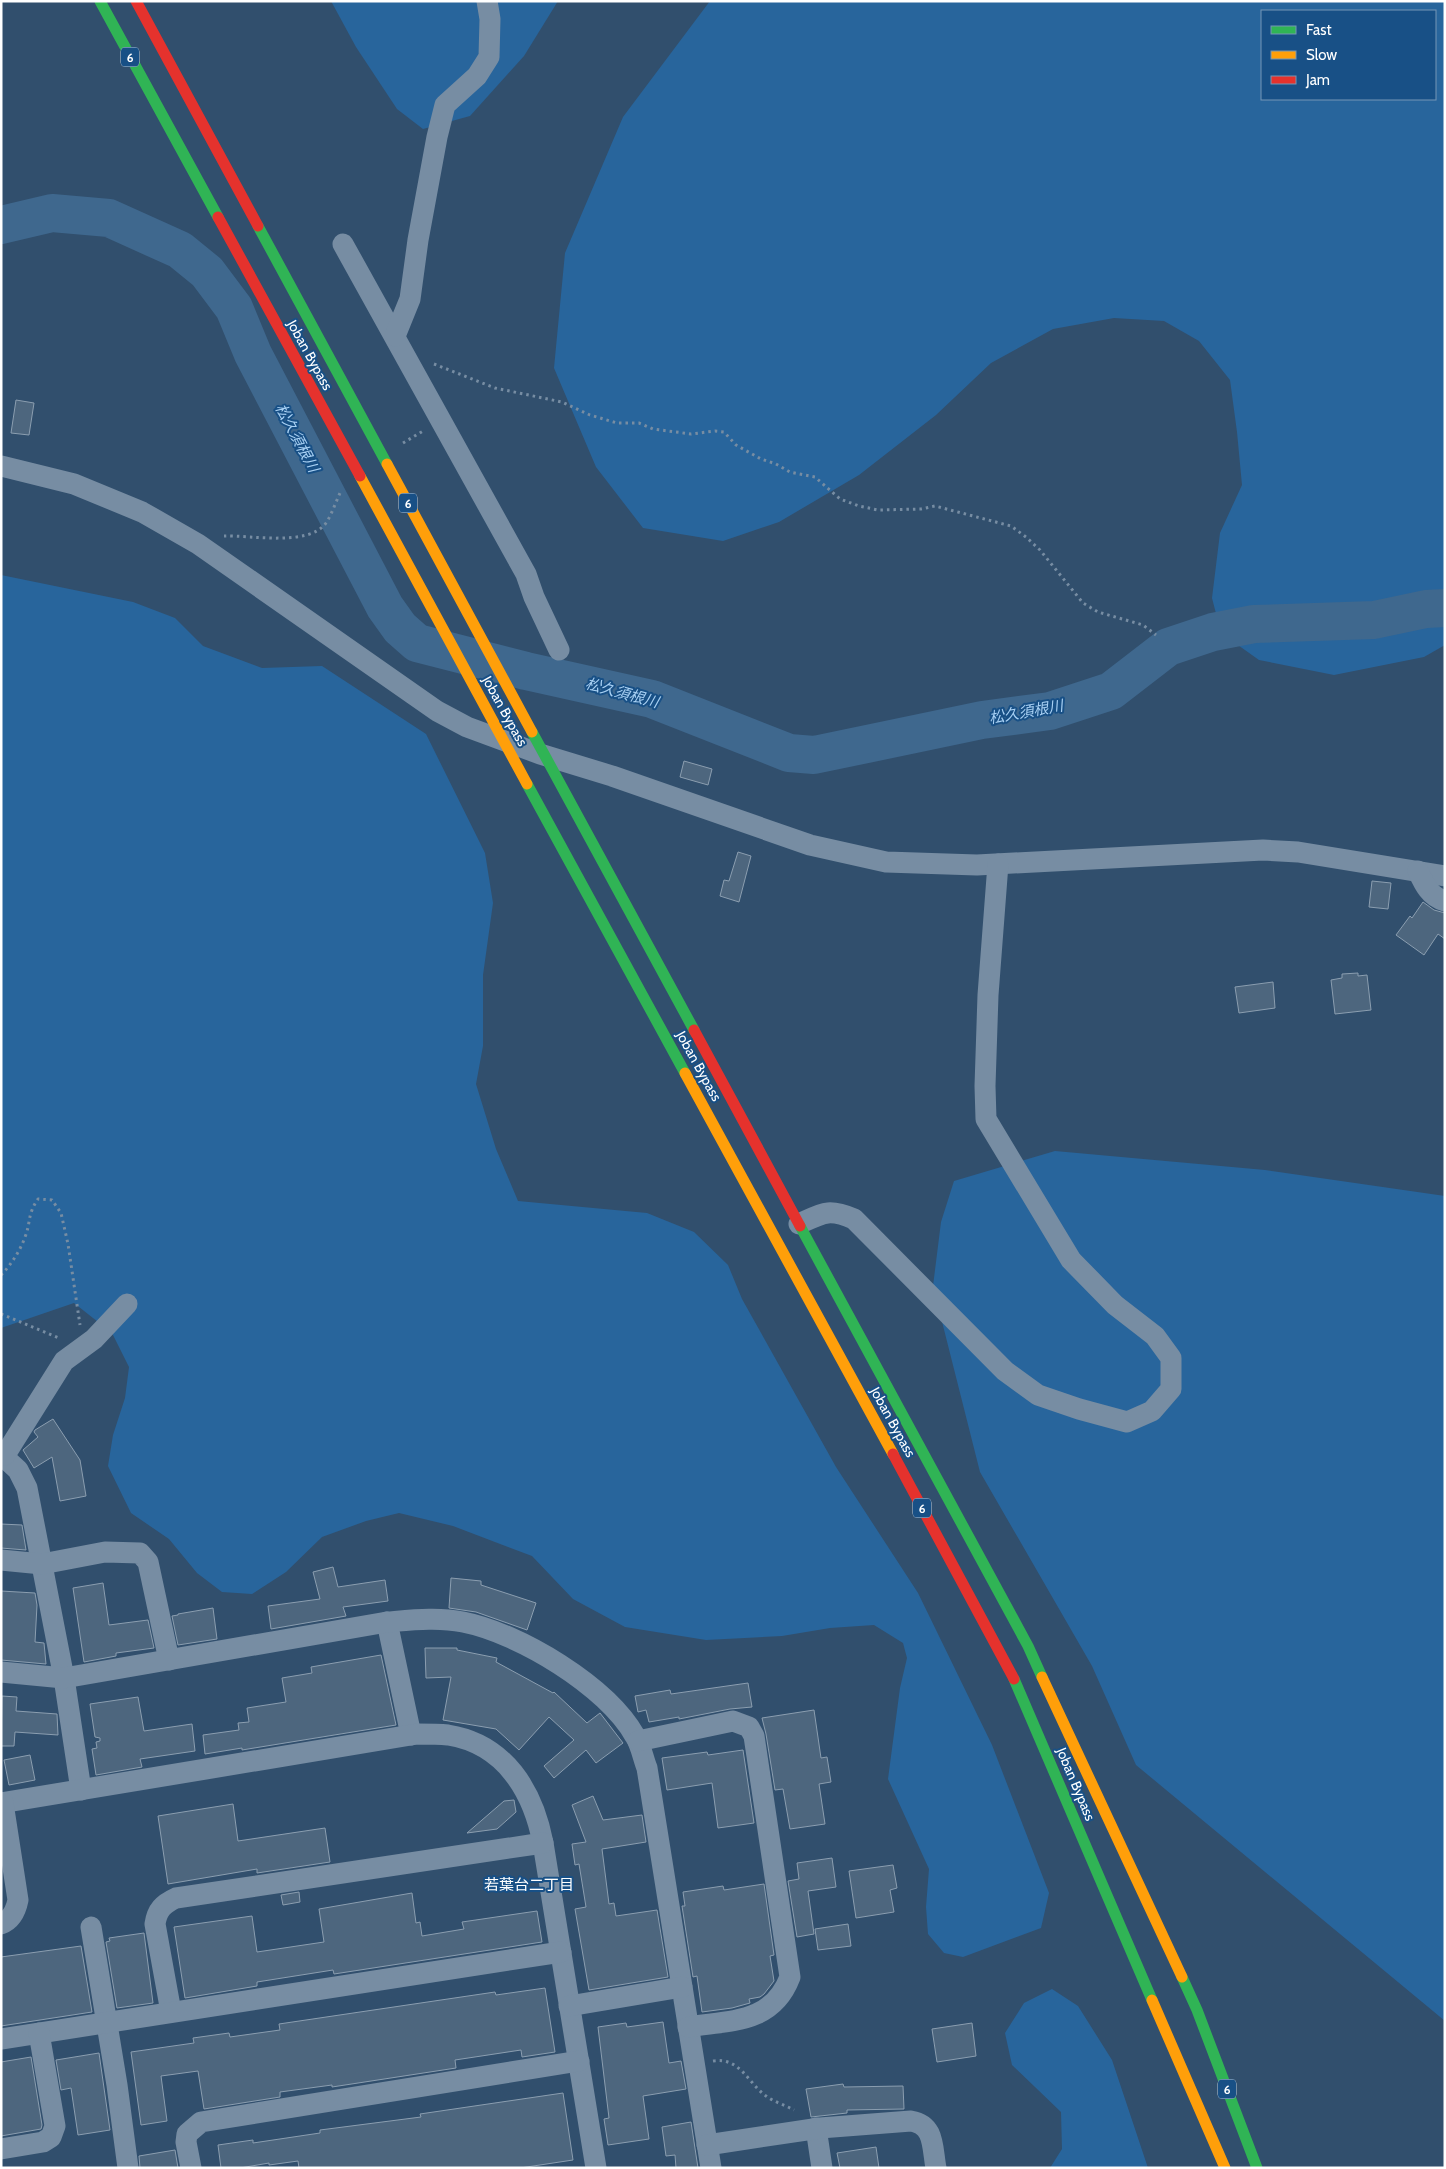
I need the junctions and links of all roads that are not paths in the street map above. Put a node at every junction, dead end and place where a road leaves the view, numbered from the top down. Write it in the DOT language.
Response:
graph roads {
  1 [pos="100,1"];
  2 [pos="136,1"];
  3 [pos="487,1"];
  4 [pos="344,244"];
  5 [pos="394,336"];
  6 [pos="1,466"];
  7 [pos="559,650"];
  8 [pos="998,864"];
  9 [pos="1418,871"];
  10 [pos="1445,876"];
  11 [pos="1445,901"];
  12 [pos="799,1224"];
  13 [pos="127,1304"];
  14 [pos="3,1454"];
  15 [pos="1,1560"];
  16 [pos="42,1564"];
  17 [pos="387,1622"];
  18 [pos="169,1660"];
  19 [pos="1,1672"];
  20 [pos="64,1678"];
  21 [pos="411,1735"];
  22 [pos="638,1741"];
  23 [pos="80,1790"];
  24 [pos="2,1803"];
  25 [pos="543,1843"];
  26 [pos="1,1924"];
  27 [pos="91,1927"];
  28 [pos="561,1952"];
  29 [pos="682,1987"];
  30 [pos="570,2006"];
  31 [pos="171,2012"];
  32 [pos="107,2022"];
  33 [pos="688,2027"];
  34 [pos="39,2033"];
  35 [pos="1,2039"];
  36 [pos="579,2061"];
  37 [pos="1200,2112"];
  38 [pos="809,2129"];
  39 [pos="707,2145"];
  40 [pos="1,2149"];
  41 [pos="128,2168"];
  42 [pos="191,2168"];
  43 [pos="596,2168"];
  44 [pos="711,2168"];
  45 [pos="822,2168"];
  46 [pos="936,2168"];
  47 [pos="1212,2168"];
  48 [pos="1225,2168"];
  49 [pos="1257,2168"];
  1 -- 37 [label="highway, Joban Bypass / 6"];
  2 -- 12 [label="highway, Joban Bypass / 6"];
  3 -- 5 [label="street"];
  4 -- 5 [label="street"];
  5 -- 7 [label="street"];
  6 -- 8 [label="street"];
  8 -- 9 [label="street"];
  8 -- 12 [label="street"];
  9 -- 10 [label="street"];
  9 -- 11 [label="street"];
  12 -- 49 [label="highway, Joban Bypass / 6"];
  13 -- 14 [label="street"];
  14 -- 16 [label="street"];
  15 -- 16 [label="street"];
  16 -- 18 [label="street"];
  16 -- 20 [label="street"];
  17 -- 18 [label="street"];
  17 -- 21 [label="street"];
  17 -- 22 [label="street"];
  18 -- 20 [label="street"];
  19 -- 20 [label="street"];
  20 -- 23 [label="street"];
  21 -- 23 [label="street"];
  21 -- 25 [label="street"];
  22 -- 29 [label="street"];
  22 -- 33 [label="street"];
  23 -- 24 [label="street"];
  24 -- 26 [label="street"];
  25 -- 28 [label="street"];
  25 -- 31 [label="street"];
  27 -- 32 [label="street"];
  28 -- 30 [label="street"];
  28 -- 31 [label="street"];
  29 -- 30 [label="street"];
  29 -- 33 [label="street"];
  30 -- 36 [label="street"];
  31 -- 32 [label="street"];
  32 -- 34 [label="street"];
  32 -- 41 [label="street"];
  33 -- 39 [label="street"];
  34 -- 35 [label="street"];
  34 -- 40 [label="street"];
  36 -- 42 [label="street"];
  36 -- 43 [label="street"];
  37 -- 47 [label="highway"];
  37 -- 48 [label="highway, Joban Bypass / 6"];
  38 -- 39 [label="street"];
  38 -- 45 [label="street"];
  38 -- 46 [label="street"];
  39 -- 44 [label="street"];
}
